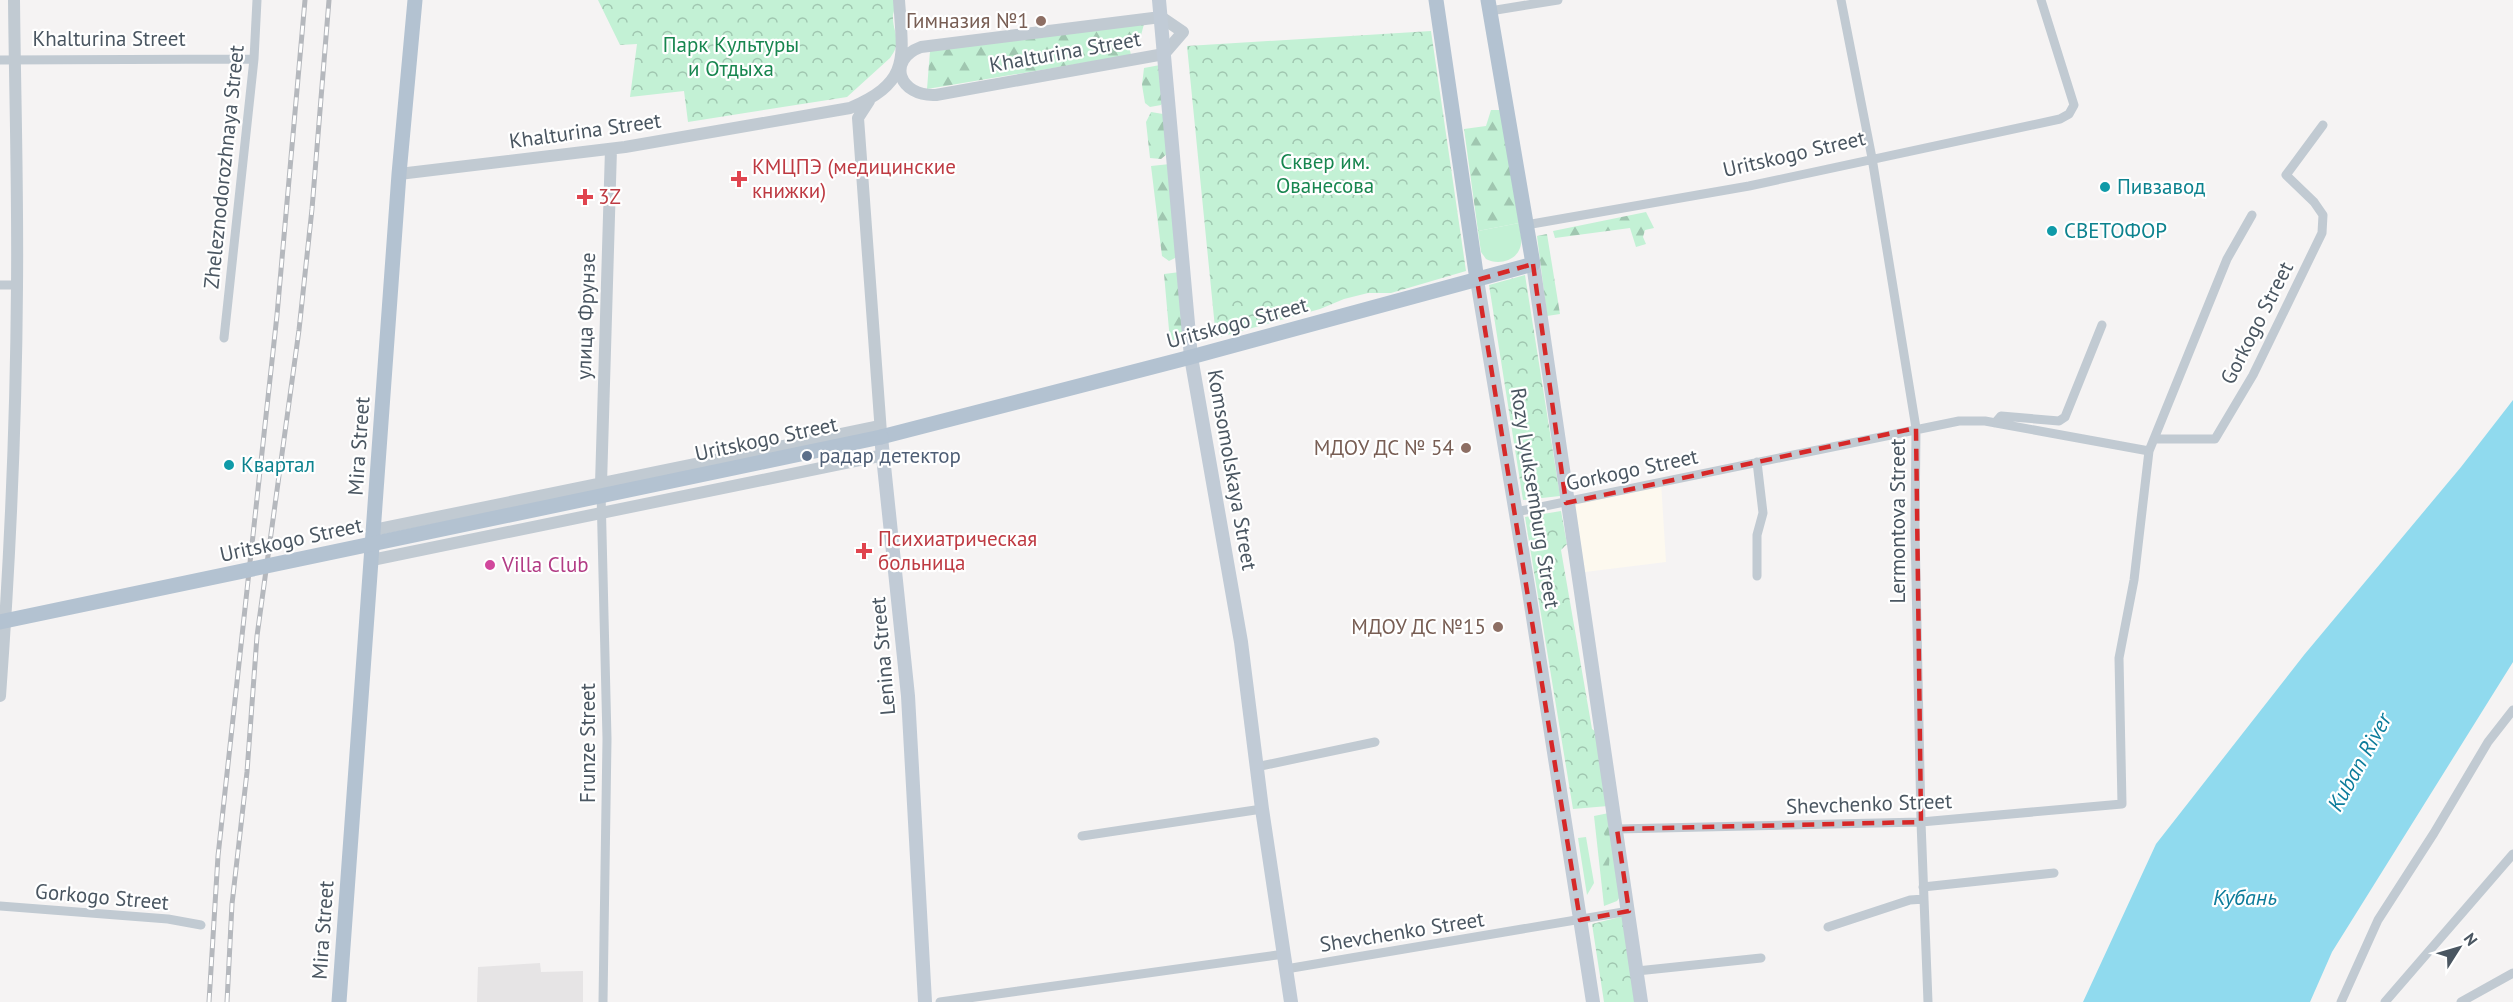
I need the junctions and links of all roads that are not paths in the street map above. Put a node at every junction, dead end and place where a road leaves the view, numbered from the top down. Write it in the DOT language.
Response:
graph roads {
  1 [pos="14,0"];
  2 [pos="257,0"];
  3 [pos="415,0"];
  4 [pos="900,0"];
  5 [pos="1159,0"];
  6 [pos="1436,0"];
  7 [pos="1558,0"];
  8 [pos="1841,0"];
  9 [pos="2041,0"];
  10 [pos="1489,6"];
  11 [pos="1161,17"];
  12 [pos="1164,54"];
  13 [pos="254,58"];
  14 [pos="15,59"];
  15 [pos="0,60"];
  16 [pos="901,65"];
  17 [pos="874,96"];
  18 [pos="2323,125"];
  19 [pos="611,149"];
  20 [pos="1872,158"];
  21 [pos="399,174"];
  22 [pos="2252,215"];
  23 [pos="1526,225"];
  24 [pos="1533,264"];
  25 [pos="1477,280"];
  26 [pos="0,285"];
  27 [pos="17,285"];
  28 [pos="2102,325"];
  29 [pos="224,338"];
  30 [pos="1191,357"];
  31 [pos="1995,423"];
  32 [pos="1916,428"];
  33 [pos="881,431"];
  34 [pos="2154,439"];
  35 [pos="2149,451"];
  36 [pos="884,455"];
  37 [pos="1756,462"];
  38 [pos="601,484"];
  39 [pos="1566,502"];
  40 [pos="1515,512"];
  41 [pos="601,513"];
  42 [pos="374,530"];
  43 [pos="372,560"];
  44 [pos="1757,576"];
  45 [pos="3,592"];
  46 [pos="0,622"];
  47 [pos="0,696"];
  48 [pos="2513,710"];
  49 [pos="1375,742"];
  50 [pos="1256,767"];
  51 [pos="1262,809"];
  52 [pos="1921,822"];
  53 [pos="1617,829"];
  54 [pos="1082,836"];
  55 [pos="2513,854"];
  56 [pos="2054,873"];
  57 [pos="1923,887"];
  58 [pos="1924,899"];
  59 [pos="0,906"];
  60 [pos="1629,910"];
  61 [pos="1580,920"];
  62 [pos="201,925"];
  63 [pos="1828,927"];
  64 [pos="1284,954"];
  65 [pos="1761,958"];
  66 [pos="1286,969"];
  67 [pos="1637,970"];
  68 [pos="2513,973"];
  69 [pos="339,1002"];
  70 [pos="603,1002"];
  71 [pos="925,1002"];
  72 [pos="940,1002"];
  73 [pos="1291,1002"];
  74 [pos="1593,1002"];
  75 [pos="1641,1002"];
  76 [pos="1928,1002"];
  77 [pos="2341,1002"];
  78 [pos="2385,1002"];
  79 [pos="2461,1002"];
  1 -- 14 [label="street"];
  2 -- 13 [label="street, Zheleznodorozhnaya Street"];
  3 -- 21 [label="main road, Mira Street"];
  4 -- 16 [label="street"];
  5 -- 11 [label="main road, Komsomolskaya Street"];
  6 -- 25 [label="main road, Rozy Lyuksemburg Street"];
  7 -- 10 [label="street"];
  8 -- 20 [label="street, Lermontova Street"];
  9 -- 20 [label="street, Uritskogo Street"];
  10 -- 23 [label="main road, Rozy Lyuksemburg Street"];
  11 -- 12 [label="main road, Komsomolskaya Street"];
  11 -- 12 [label="street, Khalturina Street"];
  11 -- 16 [label="street, Khalturina Street"];
  12 -- 16 [label="street, Khalturina Street"];
  12 -- 30 [label="main road, Komsomolskaya Street"];
  13 -- 14 [label="street, Khalturina Street"];
  13 -- 29 [label="street, Zheleznodorozhnaya Street"];
  14 -- 15 [label="street, Khalturina Street"];
  14 -- 27 [label="street"];
  16 -- 17 [label="street, Khalturina Street"];
  17 -- 19 [label="street, Khalturina Street"];
  17 -- 33 [label="street, Lenina Street"];
  18 -- 34 [label="street, Gorkogo Street"];
  19 -- 21 [label="street, Khalturina Street"];
  19 -- 38 [label="street, улица Фрунзе"];
  20 -- 23 [label="street, Uritskogo Street"];
  20 -- 32 [label="street, Lermontova Street"];
  21 -- 42 [label="main road, Mira Street"];
  22 -- 34 [label="street"];
  23 -- 24 [label="main road, Rozy Lyuksemburg Street"];
  24 -- 25 [label="main road, Uritskogo Street"];
  24 -- 39 [label="main road, Rozy Lyuksemburg Street"];
  25 -- 30 [label="main road, Uritskogo Street"];
  25 -- 40 [label="main road, Rozy Lyuksemburg Street"];
  26 -- 27 [label="street"];
  27 -- 45 [label="street"];
  28 -- 31 [label="street, Gorkogo Street"];
  30 -- 33 [label="main road, Uritskogo Street"];
  30 -- 50 [label="main road, Komsomolskaya Street"];
  31 -- 32 [label="street, Gorkogo Street"];
  31 -- 35 [label="street, Gorkogo Street"];
  32 -- 37 [label="street, Gorkogo Street"];
  32 -- 52 [label="street, Lermontova Street"];
  33 -- 36 [label="main road, Lenina Street"];
  33 -- 38 [label="street, Uritskogo Street"];
  33 -- 46 [label="main road, Uritskogo Street, bridge"];
  34 -- 35 [label="street"];
  35 -- 52 [label="street, Shevchenko Street"];
  36 -- 41 [label="street, Uritskogo Street"];
  36 -- 71 [label="main road, Lenina Street"];
  37 -- 39 [label="street, Gorkogo Street"];
  37 -- 44 [label="street"];
  38 -- 41 [label="street, Frunze Street"];
  38 -- 42 [label="street, Uritskogo Street"];
  39 -- 40 [label="street, Gorkogo Street"];
  39 -- 53 [label="main road, Rozy Lyuksemburg Street"];
  40 -- 61 [label="main road, Rozy Lyuksemburg Street"];
  41 -- 43 [label="street, Uritskogo Street"];
  41 -- 70 [label="street, Frunze Street"];
  42 -- 43 [label="main road, Mira Street"];
  43 -- 69 [label="main road, Mira Street"];
  45 -- 47 [label="street"];
  48 -- 77 [label="street"];
  49 -- 50 [label="street"];
  50 -- 51 [label="main road, Komsomolskaya Street"];
  51 -- 54 [label="street"];
  51 -- 64 [label="main road, Komsomolskaya Street"];
  52 -- 53 [label="street, Shevchenko Street"];
  52 -- 57 [label="street, Lermontova Street"];
  53 -- 60 [label="main road, Rozy Lyuksemburg Street"];
  55 -- 78 [label="street"];
  56 -- 57 [label="street"];
  57 -- 58 [label="street, Lermontova Street"];
  58 -- 63 [label="street"];
  58 -- 76 [label="street, Lermontova Street"];
  59 -- 62 [label="street, Gorkogo Street"];
  60 -- 61 [label="street, Shevchenko Street"];
  60 -- 67 [label="main road, Rozy Lyuksemburg Street"];
  61 -- 66 [label="street, Shevchenko Street"];
  61 -- 74 [label="main road, Rozy Lyuksemburg Street"];
  64 -- 66 [label="main road, Komsomolskaya Street"];
  64 -- 72 [label="street"];
  65 -- 67 [label="street"];
  66 -- 73 [label="main road, Komsomolskaya Street"];
  67 -- 75 [label="main road, Rozy Lyuksemburg Street"];
  68 -- 79 [label="street"];
}
